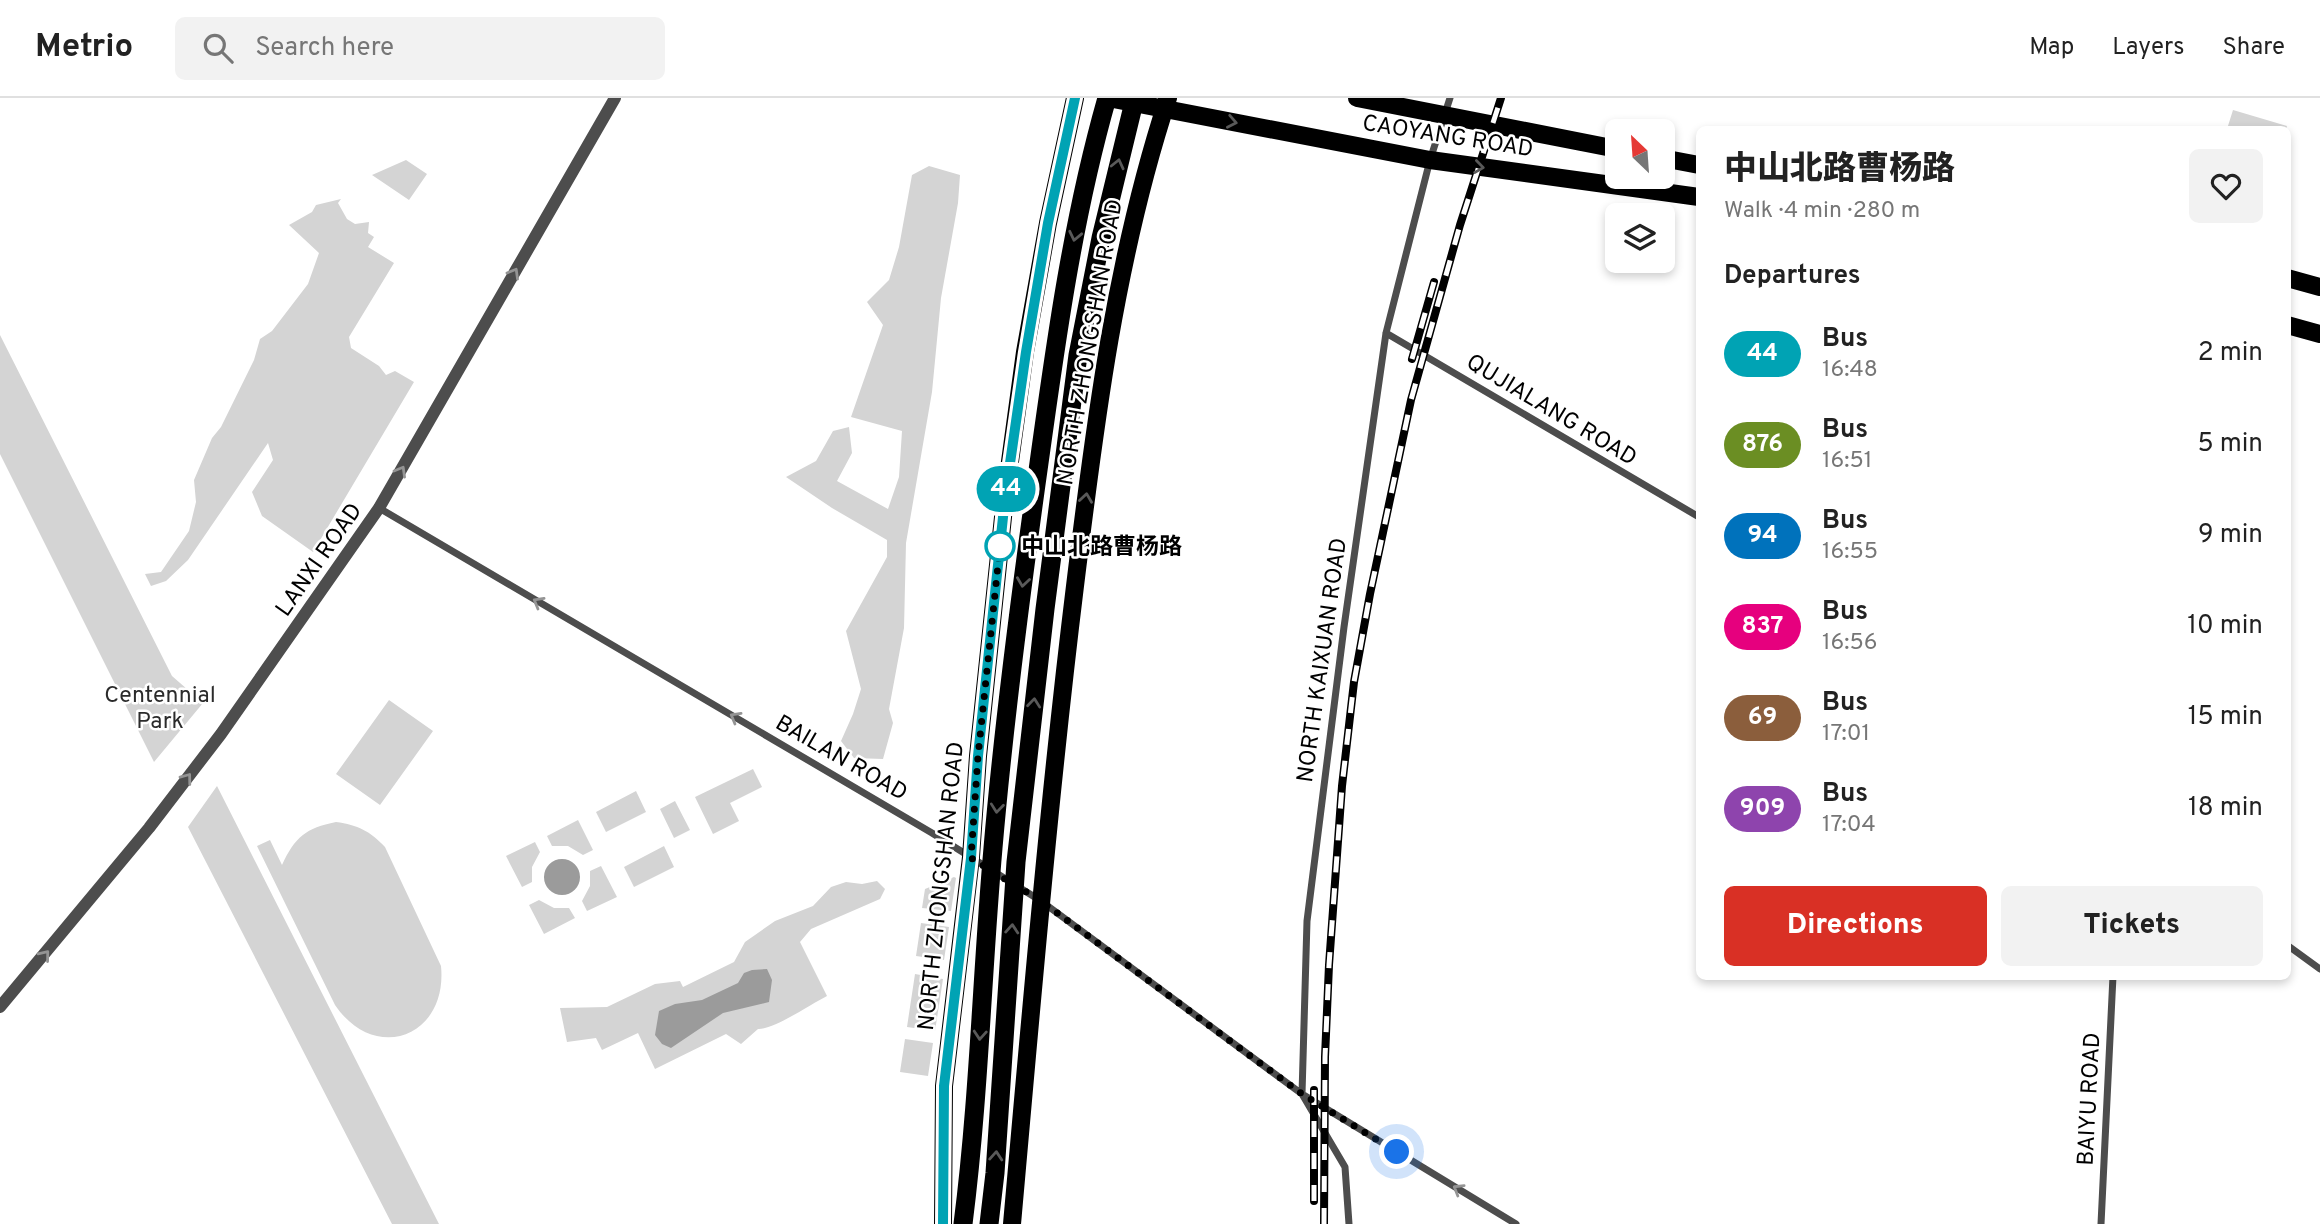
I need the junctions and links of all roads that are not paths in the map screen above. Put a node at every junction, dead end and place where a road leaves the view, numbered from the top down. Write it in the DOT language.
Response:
graph roads {
  1 [pos="615,98"];
  2 [pos="1075,98"];
  3 [pos="1107,98"];
  4 [pos="1135,98"];
  5 [pos="1357,98"];
  6 [pos="1450,98"];
  7 [pos="1166,103"];
  8 [pos="1443,116"];
  9 [pos="1605,147"];
  10 [pos="1430,160"];
  11 [pos="1675,160"];
  12 [pos="1696,164"];
  13 [pos="1696,197"];
  14 [pos="2291,279"];
  15 [pos="2320,287"];
  16 [pos="2291,327"];
  17 [pos="1386,333"];
  18 [pos="2320,334"];
  19 [pos="379,508"];
  20 [pos="1696,515"];
  21 [pos="971,858"];
  22 [pos="1041,901"];
  23 [pos="2291,948"];
  24 [pos="2320,969"];
  25 [pos="2113,980"];
  26 [pos="0,1007"];
  27 [pos="1302,1094"];
  28 [pos="943,1224"];
  29 [pos="963,1224"];
  30 [pos="989,1224"];
  31 [pos="1012,1224"];
  32 [pos="1349,1224"];
  33 [pos="1516,1224"];
  34 [pos="2101,1224"];
  19 -- 1 [label="street, LANXI ROAD, one-way"];
  2 -- 21 [label="main road, NORTH ZHONGSHAN ROAD"];
  3 -- 7 [label="main road, CAOYANG ROAD"];
  3 -- 29 [label="highway, one-way"];
  30 -- 4 [label="highway, one-way"];
  5 -- 8 [label="main road, CAOYANG ROAD"];
  6 -- 8 [label="street, NORTH KAIXUAN ROAD"];
  7 -- 10 [label="main road, CAOYANG ROAD, one-way"];
  22 -- 7 [label="main road, NORTH ZHONGSHAN ROAD, one-way"];
  8 -- 9 [label="main road, CAOYANG ROAD"];
  8 -- 10 [label="street, NORTH KAIXUAN ROAD"];
  10 -- 13 [label="main road, CAOYANG ROAD, one-way"];
  10 -- 17 [label="street, NORTH KAIXUAN ROAD"];
  11 -- 12 [label="main road"];
  14 -- 15 [label="main road"];
  16 -- 18 [label="main road"];
  17 -- 20 [label="street, QUJIALANG ROAD"];
  17 -- 27 [label="street, NORTH KAIXUAN ROAD"];
  21 -- 19 [label="street, BAILAN ROAD, one-way"];
  26 -- 19 [label="street, LANXI ROAD, one-way"];
  21 -- 22 [label="street, BAILAN ROAD"];
  21 -- 28 [label="main road, NORTH ZHONGSHAN ROAD"];
  22 -- 27 [label="street, BAILAN ROAD"];
  22 -- 31 [label="main road, NORTH ZHONGSHAN ROAD"];
  23 -- 24 [label="street"];
  25 -- 34 [label="street, BAIYU ROAD"];
  27 -- 32 [label="street"];
  33 -- 27 [label="street, BAILAN ROAD, one-way"];
}
